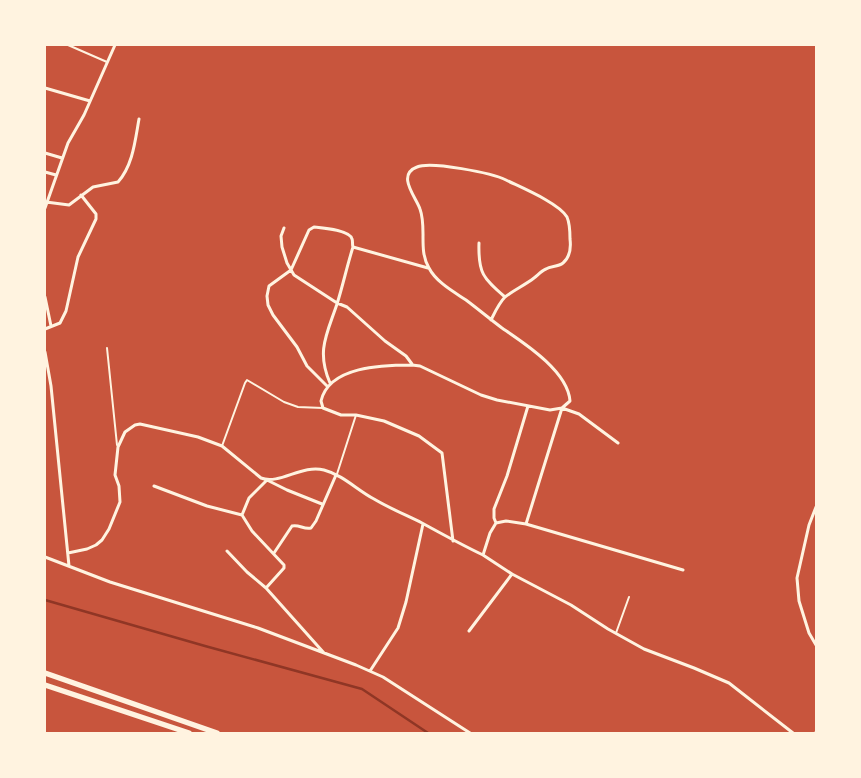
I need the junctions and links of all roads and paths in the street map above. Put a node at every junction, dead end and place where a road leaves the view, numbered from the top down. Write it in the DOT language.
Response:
graph roads {
  1 [pos="68,45"];
  2 [pos="115,45"];
  3 [pos="107,62"];
  4 [pos="45,88"];
  5 [pos="90,101"];
  6 [pos="139,119"];
  7 [pos="45,153"];
  8 [pos="62,158"];
  9 [pos="45,172"];
  10 [pos="56,175"];
  11 [pos="81,195"];
  12 [pos="46,202"];
  13 [pos="45,208"];
  14 [pos="284,228"];
  15 [pos="479,243"];
  16 [pos="352,247"];
  17 [pos="428,268"];
  18 [pos="291,270"];
  19 [pos="45,296"];
  20 [pos="505,298"];
  21 [pos="337,303"];
  22 [pos="491,320"];
  23 [pos="51,326"];
  24 [pos="45,329"];
  25 [pos="107,348"];
  26 [pos="45,352"];
  27 [pos="412,364"];
  28 [pos="328,385"];
  29 [pos="528,406"];
  30 [pos="323,408"];
  31 [pos="562,408"];
  32 [pos="356,415"];
  33 [pos="618,443"];
  34 [pos="222,446"];
  35 [pos="118,447"];
  36 [pos="336,476"];
  37 [pos="266,480"];
  38 [pos="154,486"];
  39 [pos="322,504"];
  40 [pos="816,507"];
  41 [pos="242,515"];
  42 [pos="496,523"];
  43 [pos="423,524"];
  44 [pos="526,524"];
  45 [pos="453,541"];
  46 [pos="227,550"];
  47 [pos="68,553"];
  48 [pos="274,553"];
  49 [pos="483,555"];
  50 [pos="45,556"];
  51 [pos="69,566"];
  52 [pos="683,570"];
  53 [pos="512,574"];
  54 [pos="266,588"];
  55 [pos="629,597"];
  56 [pos="469,631"];
  57 [pos="616,634"];
  58 [pos="816,645"];
  59 [pos="324,654"];
  60 [pos="370,671"];
  61 [pos="45,673"];
  62 [pos="45,685"];
  63 [pos="189,733"];
  64 [pos="218,733"];
  65 [pos="470,733"];
  66 [pos="792,733"];
  1 -- 3 [label="lane"];
  2 -- 3 [label="street"];
  3 -- 5 [label="street"];
  4 -- 5 [label="street"];
  5 -- 8 [label="street"];
  6 -- 11 [label="street"];
  7 -- 8 [label="street"];
  8 -- 10 [label="street"];
  9 -- 10 [label="street"];
  10 -- 12 [label="street"];
  11 -- 12 [label="street"];
  11 -- 23 [label="street"];
  12 -- 13 [label="street"];
  14 -- 18 [label="street"];
  15 -- 20 [label="street"];
  16 -- 17 [label="street"];
  16 -- 18 [label="street"];
  16 -- 21 [label="street"];
  17 -- 20 [label="street"];
  17 -- 22 [label="street"];
  18 -- 21 [label="street"];
  18 -- 28 [label="street"];
  19 -- 23 [label="street"];
  20 -- 22 [label="street"];
  21 -- 27 [label="street"];
  21 -- 28 [label="street"];
  22 -- 31 [label="street"];
  23 -- 24 [label="street"];
  25 -- 35 [label="lane"];
  26 -- 47 [label="street"];
  27 -- 28 [label="street"];
  27 -- 29 [label="street"];
  28 -- 30 [label="street"];
  29 -- 31 [label="street"];
  29 -- 42 [label="street"];
  30 -- 32 [label="street"];
  30 -- 34 [label="lane"];
  31 -- 33 [label="street"];
  31 -- 44 [label="street"];
  32 -- 36 [label="lane"];
  32 -- 45 [label="street"];
  34 -- 35 [label="street"];
  34 -- 37 [label="street"];
  35 -- 47 [label="street"];
  36 -- 37 [label="street"];
  36 -- 39 [label="street"];
  36 -- 43 [label="street"];
  37 -- 39 [label="street"];
  37 -- 41 [label="street"];
  38 -- 41 [label="street"];
  39 -- 48 [label="street"];
  40 -- 58 [label="street"];
  41 -- 48 [label="street"];
  42 -- 44 [label="street"];
  42 -- 49 [label="street"];
  43 -- 45 [label="street"];
  43 -- 60 [label="street"];
  44 -- 52 [label="street"];
  45 -- 49 [label="street"];
  46 -- 54 [label="street"];
  47 -- 51 [label="street"];
  48 -- 54 [label="street"];
  49 -- 53 [label="street"];
  50 -- 51 [label="street"];
  51 -- 59 [label="street"];
  53 -- 56 [label="street"];
  53 -- 57 [label="street"];
  54 -- 59 [label="street"];
  55 -- 57 [label="lane"];
  57 -- 66 [label="street"];
  59 -- 60 [label="street"];
  60 -- 65 [label="street"];
  61 -- 64 [label="highway"];
  62 -- 63 [label="highway"];
}
